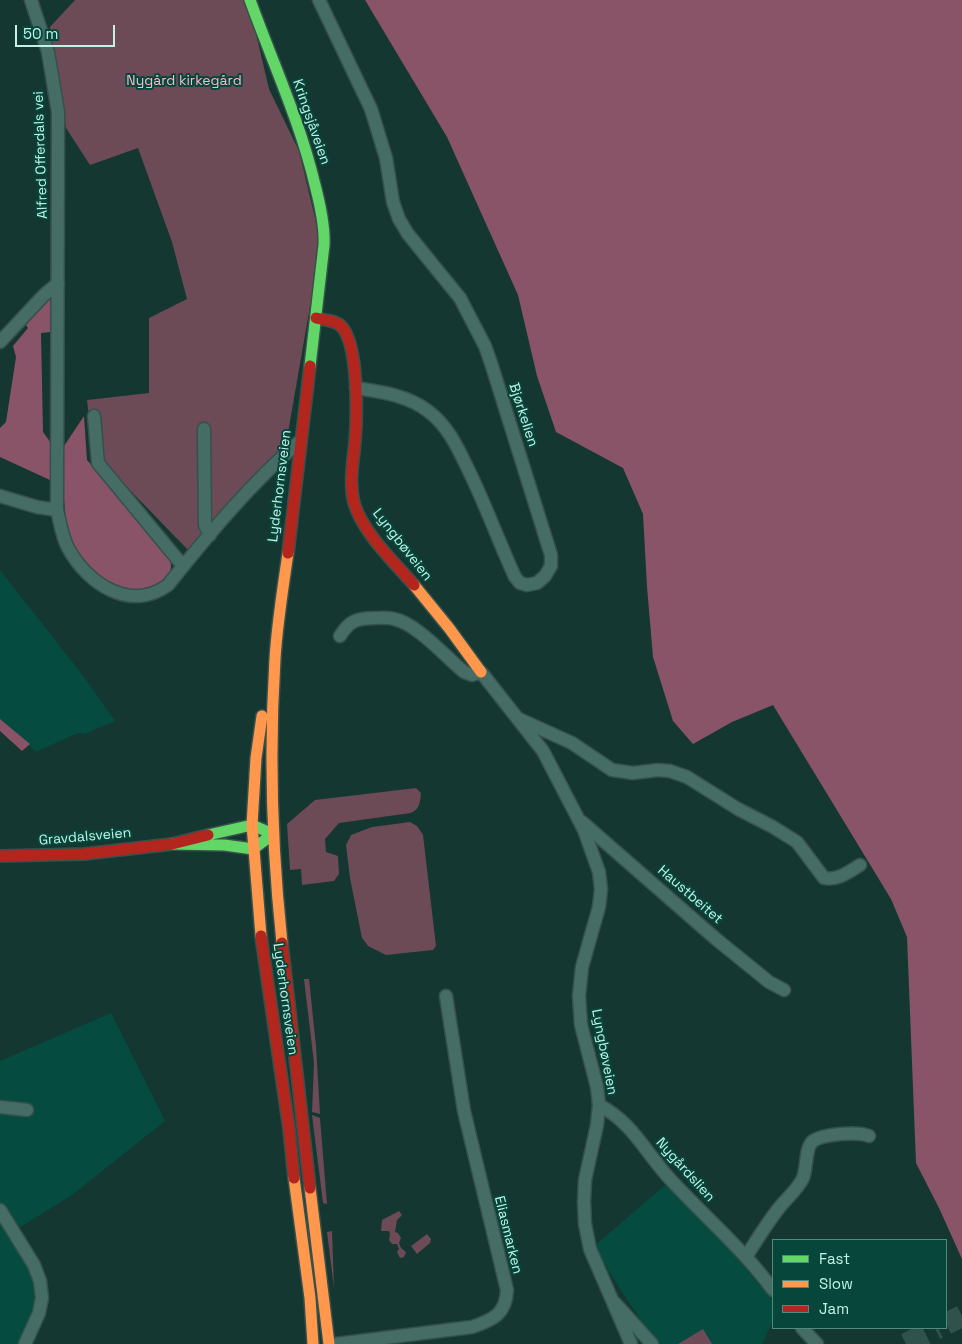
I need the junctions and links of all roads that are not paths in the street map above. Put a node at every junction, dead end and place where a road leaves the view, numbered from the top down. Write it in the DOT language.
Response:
graph roads {
  1 [pos="31,0"];
  2 [pos="250,0"];
  3 [pos="319,0"];
  4 [pos="58,283"];
  5 [pos="316,318"];
  6 [pos="0,342"];
  7 [pos="356,388"];
  8 [pos="94,416"];
  9 [pos="204,429"];
  10 [pos="300,441"];
  11 [pos="0,496"];
  12 [pos="57,510"];
  13 [pos="210,535"];
  14 [pos="183,566"];
  15 [pos="340,636"];
  16 [pos="274,658"];
  17 [pos="481,672"];
  18 [pos="519,719"];
  19 [pos="578,819"];
  20 [pos="252,825"];
  21 [pos="273,834"];
  22 [pos="172,844"];
  23 [pos="253,849"];
  24 [pos="0,856"];
  25 [pos="860,865"];
  26 [pos="784,990"];
  27 [pos="446,996"];
  28 [pos="599,1105"];
  29 [pos="0,1108"];
  30 [pos="27,1110"];
  31 [pos="870,1136"];
  32 [pos="0,1210"];
  33 [pos="746,1257"];
  34 [pos="772,1289"];
  35 [pos="610,1297"];
  36 [pos="803,1329"];
  37 [pos="25,1344"];
  38 [pos="313,1344"];
  39 [pos="329,1344"];
  40 [pos="336,1344"];
  41 [pos="631,1344"];
  42 [pos="652,1344"];
  43 [pos="817,1344"];
  1 -- 4 [label="street, Alfred Offerdals vei"];
  2 -- 5 [label="main road, Kringsjåveien"];
  3 -- 7 [label="street, Bjørkelien"];
  4 -- 6 [label="street"];
  4 -- 12 [label="street, Alfred Offerdals vei"];
  5 -- 7 [label="main road, Lyngbøveien"];
  5 -- 10 [label="main road, Lyderhornsveien"];
  7 -- 17 [label="main road, Lyngbøveien"];
  8 -- 14 [label="street"];
  9 -- 13 [label="street"];
  10 -- 13 [label="street, Alfred Offerdals vei"];
  10 -- 16 [label="main road, Lyderhornsveien"];
  11 -- 12 [label="street"];
  12 -- 14 [label="street, Alfred Offerdals vei"];
  13 -- 14 [label="street, Alfred Offerdals vei"];
  15 -- 17 [label="street"];
  16 -- 20 [label="main road, Lyderhornsveien"];
  16 -- 21 [label="main road, Lyderhornsveien"];
  17 -- 18 [label="street, Lyngbøveien"];
  18 -- 19 [label="street, Lyngbøveien"];
  18 -- 25 [label="street, Lyngbøveien"];
  19 -- 26 [label="street, Haustbeitet"];
  19 -- 28 [label="street, Lyngbøveien"];
  20 -- 21 [label="main road"];
  20 -- 22 [label="main road, Gravdalsveien"];
  20 -- 23 [label="main road, Lyderhornsveien"];
  21 -- 23 [label="main road"];
  21 -- 39 [label="main road, Lyderhornsveien"];
  22 -- 23 [label="main road, Gravdalsveien"];
  22 -- 24 [label="main road, Gravdalsveien"];
  23 -- 38 [label="main road, Lyderhornsveien"];
  27 -- 40 [label="street, Eliasmarken"];
  28 -- 33 [label="street, Nygårdslien"];
  28 -- 35 [label="street, Lyngbøveien"];
  29 -- 30 [label="street"];
  31 -- 33 [label="street"];
  32 -- 37 [label="street"];
  33 -- 34 [label="street, Nygårdslien"];
  35 -- 41 [label="street, Lyngbøveien"];
  35 -- 42 [label="street"];
  36 -- 43 [label="street"];
}
